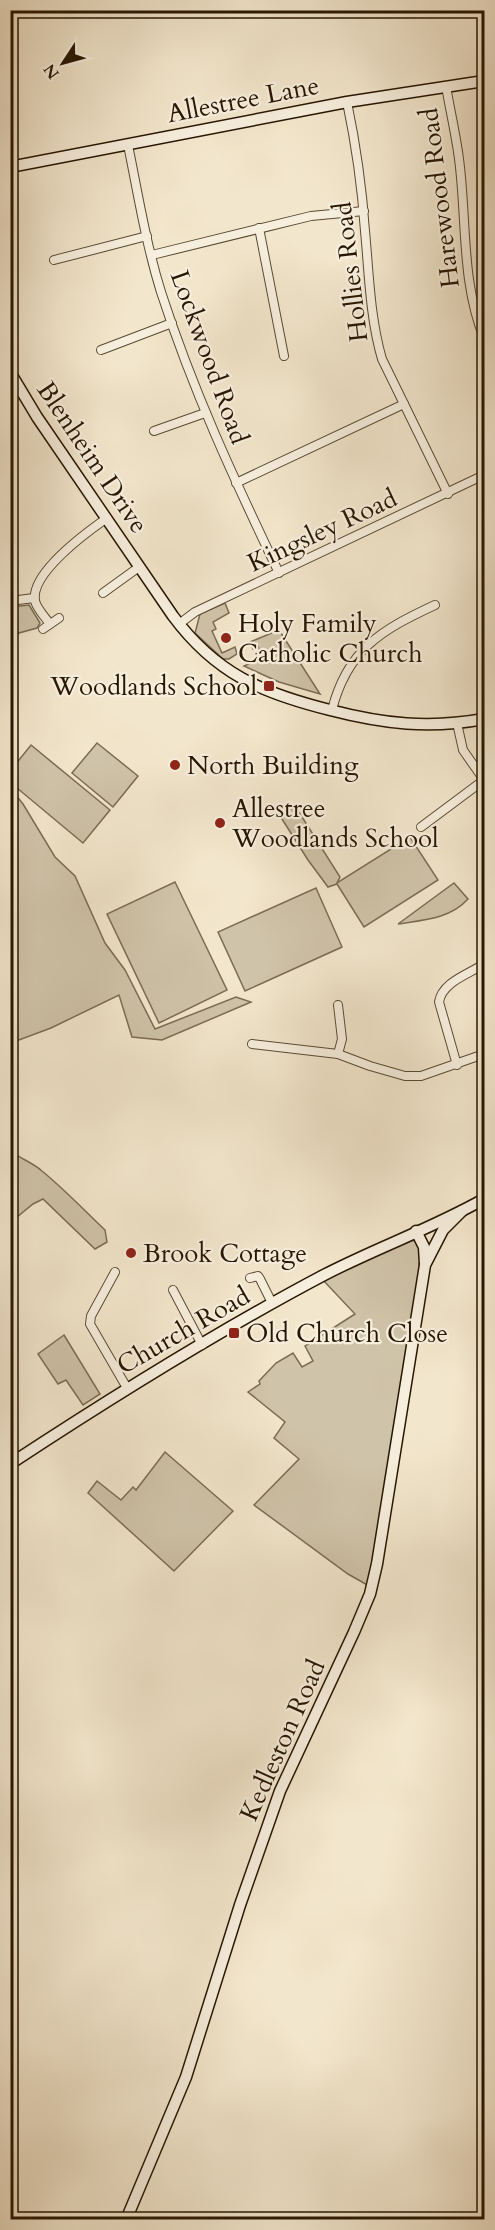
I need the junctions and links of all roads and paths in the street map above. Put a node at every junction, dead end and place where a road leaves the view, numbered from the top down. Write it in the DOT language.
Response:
graph roads {
  1 [pos="38,10"];
  2 [pos="59,10"];
  3 [pos="484,81"];
  4 [pos="446,86"];
  5 [pos="347,102"];
  6 [pos="128,145"];
  7 [pos="10,167"];
  8 [pos="364,211"];
  9 [pos="259,228"];
  10 [pos="147,236"];
  11 [pos="152,255"];
  12 [pos="54,260"];
  13 [pos="172,323"];
  14 [pos="484,338"];
  15 [pos="101,350"];
  16 [pos="284,356"];
  17 [pos="10,372"];
  18 [pos="404,404"];
  19 [pos="205,413"];
  20 [pos="154,431"];
  21 [pos="484,475"];
  22 [pos="236,483"];
  23 [pos="448,494"];
  24 [pos="107,518"];
  25 [pos="139,567"];
  26 [pos="279,573"];
  27 [pos="103,593"];
  28 [pos="34,598"];
  29 [pos="10,601"];
  30 [pos="435,605"];
  31 [pos="59,618"];
  32 [pos="179,624"];
  33 [pos="332,711"];
  34 [pos="484,719"];
  35 [pos="457,723"];
  36 [pos="484,780"];
  37 [pos="424,822"];
  38 [pos="484,964"];
  39 [pos="338,1005"];
  40 [pos="339,1018"];
  41 [pos="328,1019"];
  42 [pos="281,1037"];
  43 [pos="252,1044"];
  44 [pos="280,1047"];
  45 [pos="338,1054"];
  46 [pos="484,1054"];
  47 [pos="457,1065"];
  48 [pos="484,1199"];
  49 [pos="462,1210"];
  50 [pos="420,1229"];
  51 [pos="434,1248"];
  52 [pos="426,1264"];
  53 [pos="115,1272"];
  54 [pos="250,1278"];
  55 [pos="173,1290"];
  56 [pos="272,1303"];
  57 [pos="202,1345"];
  58 [pos="127,1388"];
  59 [pos="10,1464"];
  60 [pos="126,2220"];
  1 -- 2 [label="street"];
  3 -- 4 [label="street, Allestree Lane"];
  4 -- 5 [label="street, Allestree Lane"];
  4 -- 14 [label="street, Harewood Road"];
  5 -- 6 [label="street, Allestree Lane"];
  5 -- 8 [label="street, Hollies Road"];
  6 -- 7 [label="street, Allestree Lane"];
  6 -- 10 [label="street, Lockwood Road"];
  8 -- 9 [label="street"];
  8 -- 18 [label="street, Hollies Road"];
  9 -- 11 [label="street"];
  9 -- 16 [label="street"];
  10 -- 11 [label="street, Lockwood Road"];
  10 -- 12 [label="street"];
  11 -- 13 [label="street, Lockwood Road"];
  13 -- 15 [label="street"];
  13 -- 19 [label="street, Lockwood Road"];
  17 -- 24 [label="street, Blenheim Drive"];
  18 -- 22 [label="street"];
  18 -- 23 [label="street, Hollies Road"];
  19 -- 20 [label="street"];
  19 -- 22 [label="street, Lockwood Road"];
  21 -- 23 [label="street, Kingsley Road"];
  22 -- 26 [label="street, Lockwood Road"];
  23 -- 26 [label="street, Kingsley Road"];
  24 -- 25 [label="street, Blenheim Drive"];
  24 -- 28 [label="street"];
  25 -- 27 [label="street, Blenheim Drive"];
  25 -- 32 [label="street, Blenheim Drive"];
  26 -- 32 [label="street, Kingsley Road"];
  28 -- 29 [label="street"];
  28 -- 31 [label="street"];
  30 -- 33 [label="street"];
  32 -- 33 [label="street, Blenheim Drive"];
  33 -- 35 [label="street, Blenheim Drive"];
  34 -- 35 [label="street, Blenheim Drive"];
  35 -- 36 [label="street"];
  36 -- 37 [label="street"];
  38 -- 47 [label="street"];
  39 -- 40 [label="street"];
  40 -- 41 [label="street"];
  40 -- 45 [label="street"];
  42 -- 44 [label="street"];
  43 -- 44 [label="street"];
  44 -- 45 [label="street"];
  45 -- 47 [label="street"];
  46 -- 47 [label="street"];
  48 -- 49 [label="street, Kedleston Road"];
  49 -- 50 [label="street, Kedleston Road"];
  49 -- 51 [label="street, Kedleston Road"];
  50 -- 51 [label="street"];
  50 -- 52 [label="street, Kedleston Road"];
  50 -- 56 [label="street, Church Road"];
  51 -- 52 [label="street, Kedleston Road"];
  52 -- 60 [label="street, Kedleston Road"];
  53 -- 58 [label="street"];
  54 -- 56 [label="street"];
  55 -- 57 [label="street"];
  56 -- 57 [label="street, Church Road"];
  57 -- 58 [label="street, Church Road"];
  58 -- 59 [label="street, Church Road"];
}
